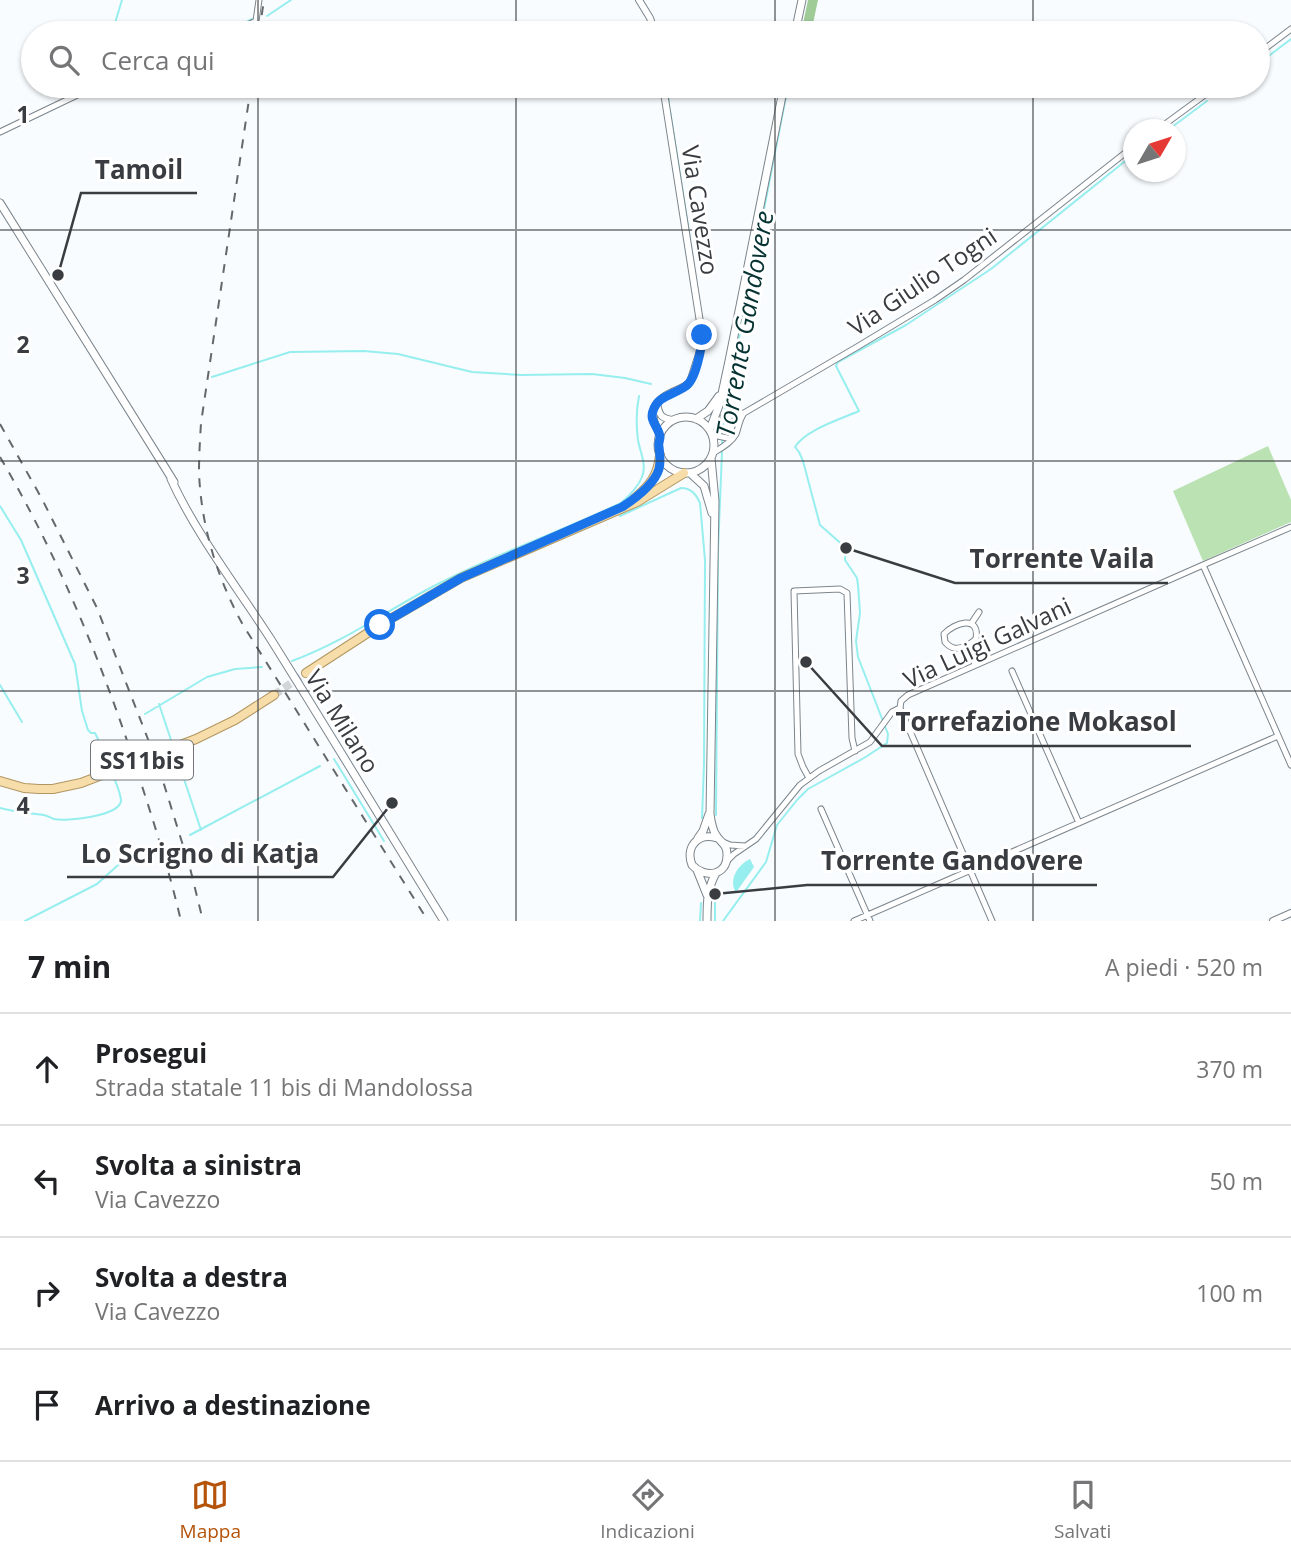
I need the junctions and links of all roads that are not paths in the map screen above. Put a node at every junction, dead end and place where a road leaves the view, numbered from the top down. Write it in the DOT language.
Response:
graph roads {
  1 [pos="259,0"];
  2 [pos="639,0"];
  3 [pos="802,0"];
  4 [pos="256,21"];
  5 [pos="651,21"];
  6 [pos="798,21"];
  7 [pos="1291,29"];
  8 [pos="1270,45"];
  9 [pos="71,98"];
  10 [pos="665,98"];
  11 [pos="782,98"];
  12 [pos="1201,98"];
  13 [pos="1172,119"];
  14 [pos="0,132"];
  15 [pos="1123,154"];
  16 [pos="0,204"];
  17 [pos="722,390"];
  18 [pos="657,403"];
  19 [pos="744,413"];
  20 [pos="723,417"];
  21 [pos="696,419"];
  22 [pos="674,420"];
  23 [pos="713,434"];
  24 [pos="660,436"];
  25 [pos="732,439"];
  26 [pos="714,454"];
  27 [pos="660,455"];
  28 [pos="687,472"];
  29 [pos="622,507"];
  30 [pos="714,521"];
  31 [pos="1291,527"];
  32 [pos="1203,565"];
  33 [pos="979,612"];
  34 [pos="971,624"];
  35 [pos="967,646"];
  36 [pos="975,664"];
  37 [pos="1012,671"];
  38 [pos="306,673"];
  39 [pos="274,695"];
  40 [pos="900,708"];
  41 [pos="1278,736"];
  42 [pos="855,751"];
  43 [pos="1291,765"];
  44 [pos="809,778"];
  45 [pos="0,780"];
  46 [pos="821,809"];
  47 [pos="710,814"];
  48 [pos="1079,823"];
  49 [pos="697,840"];
  50 [pos="720,840"];
  51 [pos="745,846"];
  52 [pos="726,862"];
  53 [pos="696,870"];
  54 [pos="970,870"];
  55 [pos="716,873"];
  56 [pos="707,895"];
  57 [pos="1291,913"];
  58 [pos="868,918"];
  59 [pos="444,921"];
  60 [pos="707,921"];
  61 [pos="854,921"];
  62 [pos="992,921"];
  63 [pos="1273,921"];
  1 -- 4 [label="street"];
  2 -- 5 [label="street"];
  3 -- 6 [label="main road"];
  7 -- 8 [label="street"];
  9 -- 14 [label="street"];
  10 -- 18 [label="street, Via Cavezzo"];
  11 -- 17 [label="main road"];
  12 -- 13 [label="street"];
  15 -- 19 [label="street, Via Giulio Togni"];
  16 -- 59 [label="main road, Via Milano"];
  17 -- 21 [label="main road"];
  17 -- 23 [label="main road"];
  18 -- 22 [label="street"];
  18 -- 24 [label="street"];
  19 -- 20 [label="street, Via Giulio Togni"];
  19 -- 25 [label="street"];
  21 -- 22 [label="main road"];
  21 -- 23 [label="main road"];
  22 -- 24 [label="main road"];
  23 -- 25 [label="street"];
  23 -- 26 [label="main road"];
  24 -- 27 [label="main road"];
  25 -- 26 [label="street"];
  26 -- 28 [label="main road"];
  26 -- 30 [label="main road"];
  27 -- 28 [label="main road"];
  27 -- 29 [label="main road"];
  28 -- 29 [label="main road"];
  28 -- 30 [label="main road"];
  29 -- 38 [label="main road"];
  30 -- 47 [label="main road"];
  31 -- 32 [label="street, Via Luigi Galvani"];
  32 -- 36 [label="street, Via Luigi Galvani"];
  32 -- 41 [label="street"];
  33 -- 34 [label="street"];
  34 -- 35 [label="street"];
  34 -- 35 [label="street"];
  35 -- 36 [label="street"];
  36 -- 40 [label="street, Via Luigi Galvani"];
  37 -- 48 [label="street"];
  39 -- 45 [label="main road, SS11bis"];
  40 -- 42 [label="street, Via Luigi Galvani"];
  40 -- 54 [label="street, Via Luigi Galvani"];
  41 -- 43 [label="street"];
  41 -- 48 [label="street"];
  42 -- 44 [label="street, Via Luigi Galvani"];
  42 -- 44 [label="street"];
  44 -- 51 [label="street, Via Luigi Galvani"];
  46 -- 58 [label="street"];
  47 -- 49 [label="main road"];
  47 -- 50 [label="main road"];
  48 -- 54 [label="street"];
  49 -- 50 [label="main road"];
  49 -- 53 [label="main road"];
  50 -- 51 [label="street"];
  50 -- 52 [label="main road"];
  51 -- 52 [label="street, Via Luigi Galvani"];
  52 -- 55 [label="main road"];
  53 -- 55 [label="main road"];
  53 -- 56 [label="main road"];
  54 -- 58 [label="street"];
  54 -- 62 [label="street, Via Luigi Galvani"];
  55 -- 56 [label="main road"];
  56 -- 60 [label="main road"];
  57 -- 63 [label="street"];
  58 -- 61 [label="street"];
}
